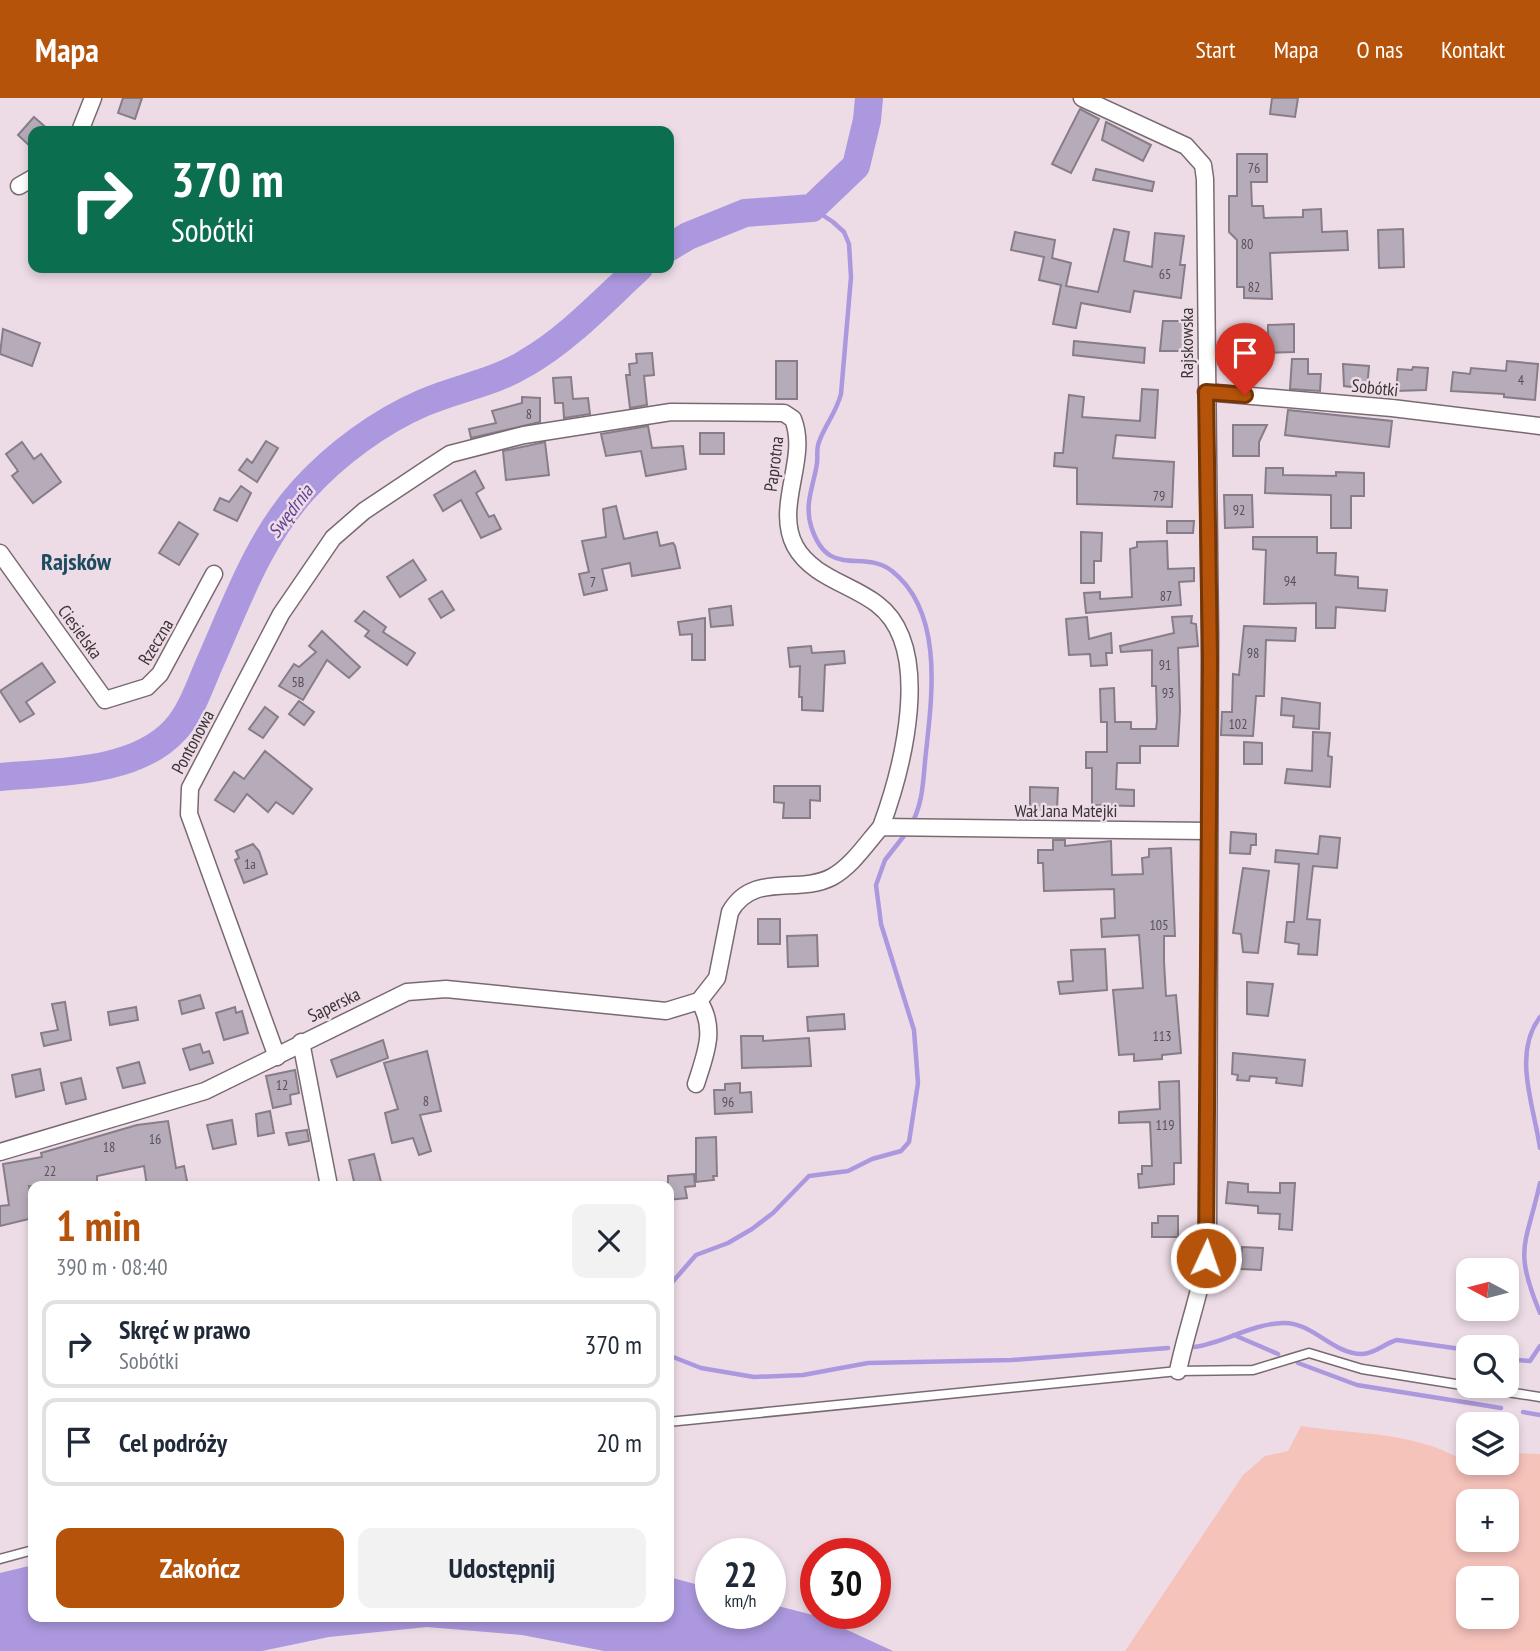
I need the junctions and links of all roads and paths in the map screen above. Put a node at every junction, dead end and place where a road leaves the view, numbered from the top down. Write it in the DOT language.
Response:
graph roads {
  1 [pos="93,98"];
  2 [pos="1083,98"];
  3 [pos="82,126"];
  4 [pos="1206,392"];
  5 [pos="1540,426"];
  6 [pos="396,488"];
  7 [pos="0,554"];
  8 [pos="214,574"];
  9 [pos="105,700"];
  10 [pos="888,827"];
  11 [pos="1208,831"];
  12 [pos="699,1001"];
  13 [pos="301,1042"];
  14 [pos="277,1057"];
  15 [pos="696,1084"];
  16 [pos="0,1152"];
  17 [pos="328,1181"];
  18 [pos="1178,1371"];
  19 [pos="1456,1384"];
  20 [pos="1519,1394"];
  21 [pos="1540,1397"];
  22 [pos="674,1421"];
  23 [pos="28,1551"];
  24 [pos="0,1559"];
  1 -- 3 [label="street"];
  2 -- 4 [label="street, Rajskowska"];
  4 -- 5 [label="street, Sobótki"];
  4 -- 11 [label="street, Rajskowska"];
  6 -- 10 [label="street, Paprotna"];
  6 -- 14 [label="street, Pontonowa"];
  7 -- 9 [label="street, Ciesielska"];
  8 -- 9 [label="street, Rzeczna"];
  10 -- 11 [label="street, Wał Jana Matejki"];
  10 -- 12 [label="street"];
  11 -- 18 [label="street, Rajskowska"];
  12 -- 13 [label="street, Saperska"];
  12 -- 15 [label="street"];
  13 -- 14 [label="street, Saperska"];
  13 -- 17 [label="street"];
  14 -- 16 [label="street, Saperska"];
  18 -- 19 [label="lane"];
  18 -- 22 [label="lane"];
  20 -- 21 [label="lane"];
  23 -- 24 [label="lane"];
}
